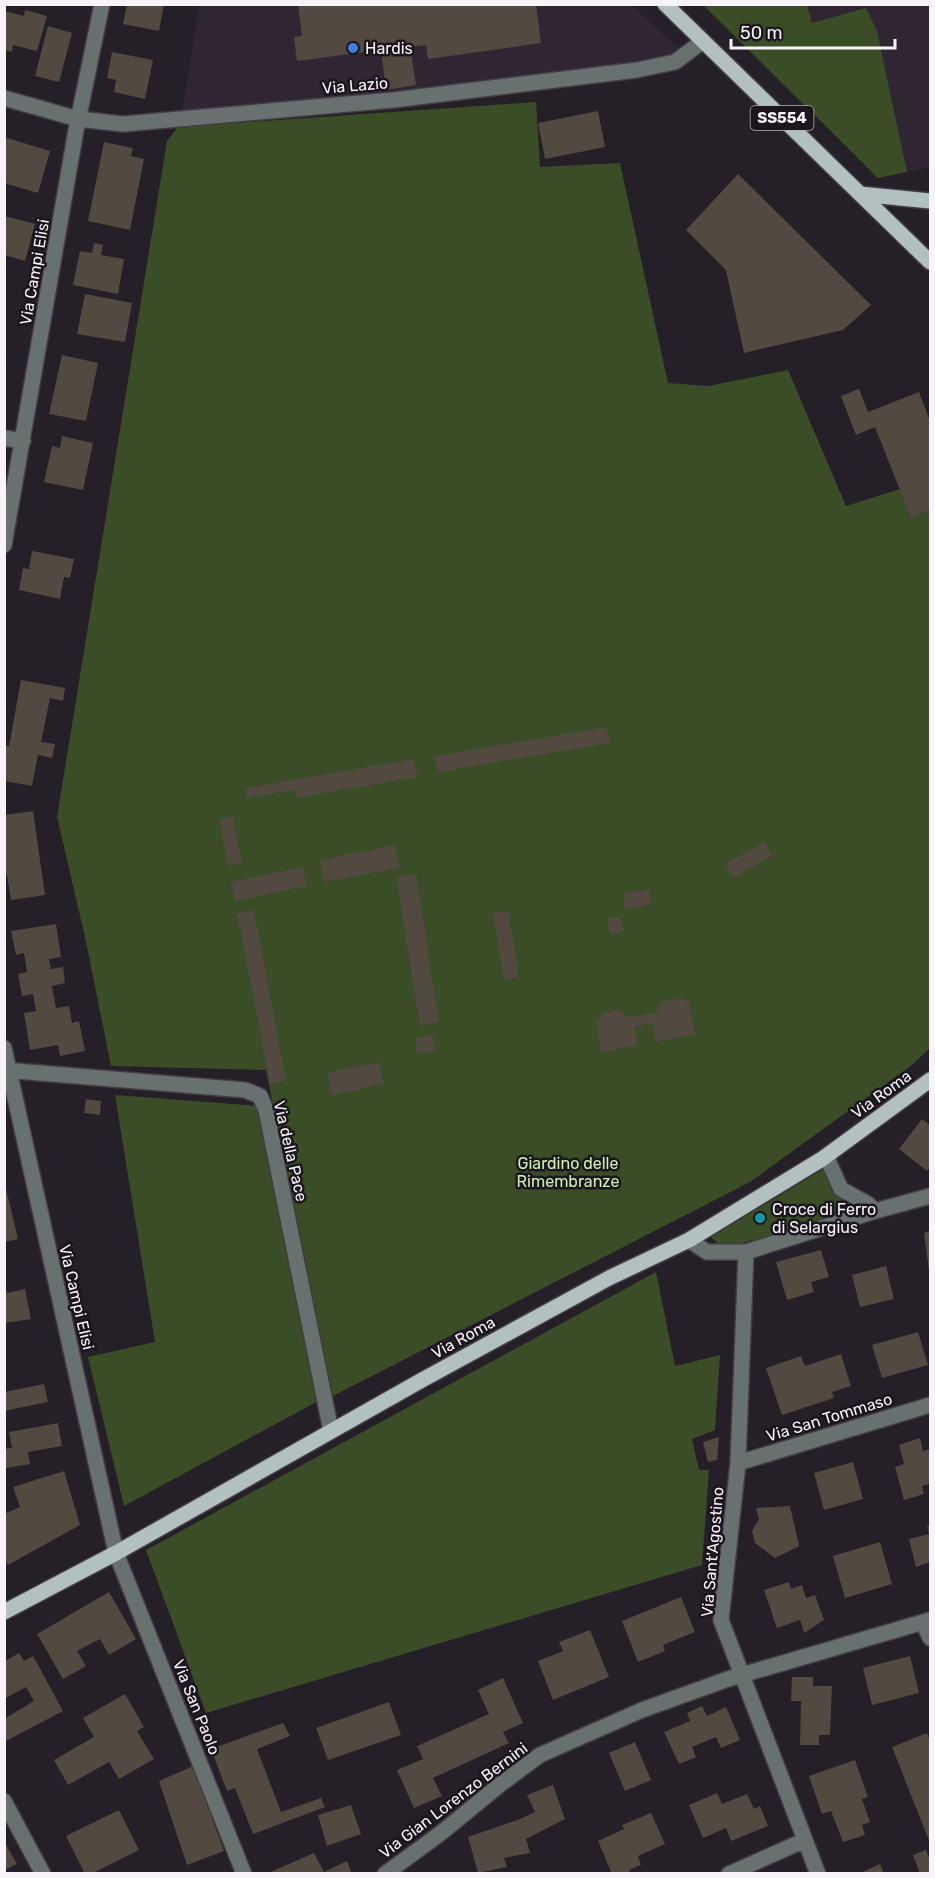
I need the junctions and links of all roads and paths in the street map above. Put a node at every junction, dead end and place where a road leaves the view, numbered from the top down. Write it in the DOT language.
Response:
graph roads {
  1 [pos="102,4"];
  2 [pos="665,4"];
  3 [pos="703,41"];
  4 [pos="4,98"];
  5 [pos="78,119"];
  6 [pos="860,194"];
  7 [pos="930,201"];
  8 [pos="930,262"];
  9 [pos="4,438"];
  10 [pos="23,441"];
  11 [pos="4,545"];
  12 [pos="4,1048"];
  13 [pos="6,1070"];
  14 [pos="930,1080"];
  15 [pos="826,1156"];
  16 [pos="930,1196"];
  17 [pos="875,1210"];
  18 [pos="689,1240"];
  19 [pos="746,1252"];
  20 [pos="930,1405"];
  21 [pos="331,1431"];
  22 [pos="738,1463"];
  23 [pos="116,1553"];
  24 [pos="4,1612"];
  25 [pos="927,1621"];
  26 [pos="930,1638"];
  27 [pos="742,1674"];
  28 [pos="4,1801"];
  29 [pos="805,1840"];
  30 [pos="43,1874"];
  31 [pos="244,1874"];
  32 [pos="385,1874"];
  33 [pos="729,1874"];
  34 [pos="818,1874"];
  1 -- 5 [label="street, Via Campi Elisi"];
  2 -- 3 [label="main road, SS554"];
  3 -- 5 [label="street, Via Lazio"];
  3 -- 6 [label="main road, SS554"];
  4 -- 5 [label="street, Via Lazio"];
  5 -- 10 [label="street, Via Campi Elisi"];
  6 -- 7 [label="main road"];
  6 -- 8 [label="main road, SS554"];
  9 -- 10 [label="street"];
  10 -- 11 [label="street, Via Campi Elisi"];
  12 -- 13 [label="street, Via Campi Elisi"];
  13 -- 21 [label="street, Via della Pace"];
  13 -- 23 [label="street, Via Campi Elisi"];
  14 -- 15 [label="main road, Via Roma"];
  15 -- 17 [label="street"];
  15 -- 18 [label="main road, Via Roma"];
  16 -- 17 [label="street"];
  17 -- 19 [label="street"];
  18 -- 19 [label="street"];
  18 -- 21 [label="main road, Via Roma"];
  19 -- 22 [label="street, Via Sant'Agostino"];
  20 -- 22 [label="street, Via San Tommaso"];
  21 -- 23 [label="main road, Via Roma"];
  22 -- 27 [label="street, Via Sant'Agostino"];
  23 -- 24 [label="main road, Via Roma"];
  23 -- 31 [label="street, Via San Paolo"];
  25 -- 26 [label="street"];
  25 -- 27 [label="street, Via Gian Lorenzo Bernini"];
  27 -- 29 [label="street, Via Sant'Agostino"];
  27 -- 32 [label="street, Via Gian Lorenzo Bernini"];
  28 -- 30 [label="street"];
  29 -- 33 [label="street"];
  29 -- 34 [label="street, Via Sant'Agostino"];
}
